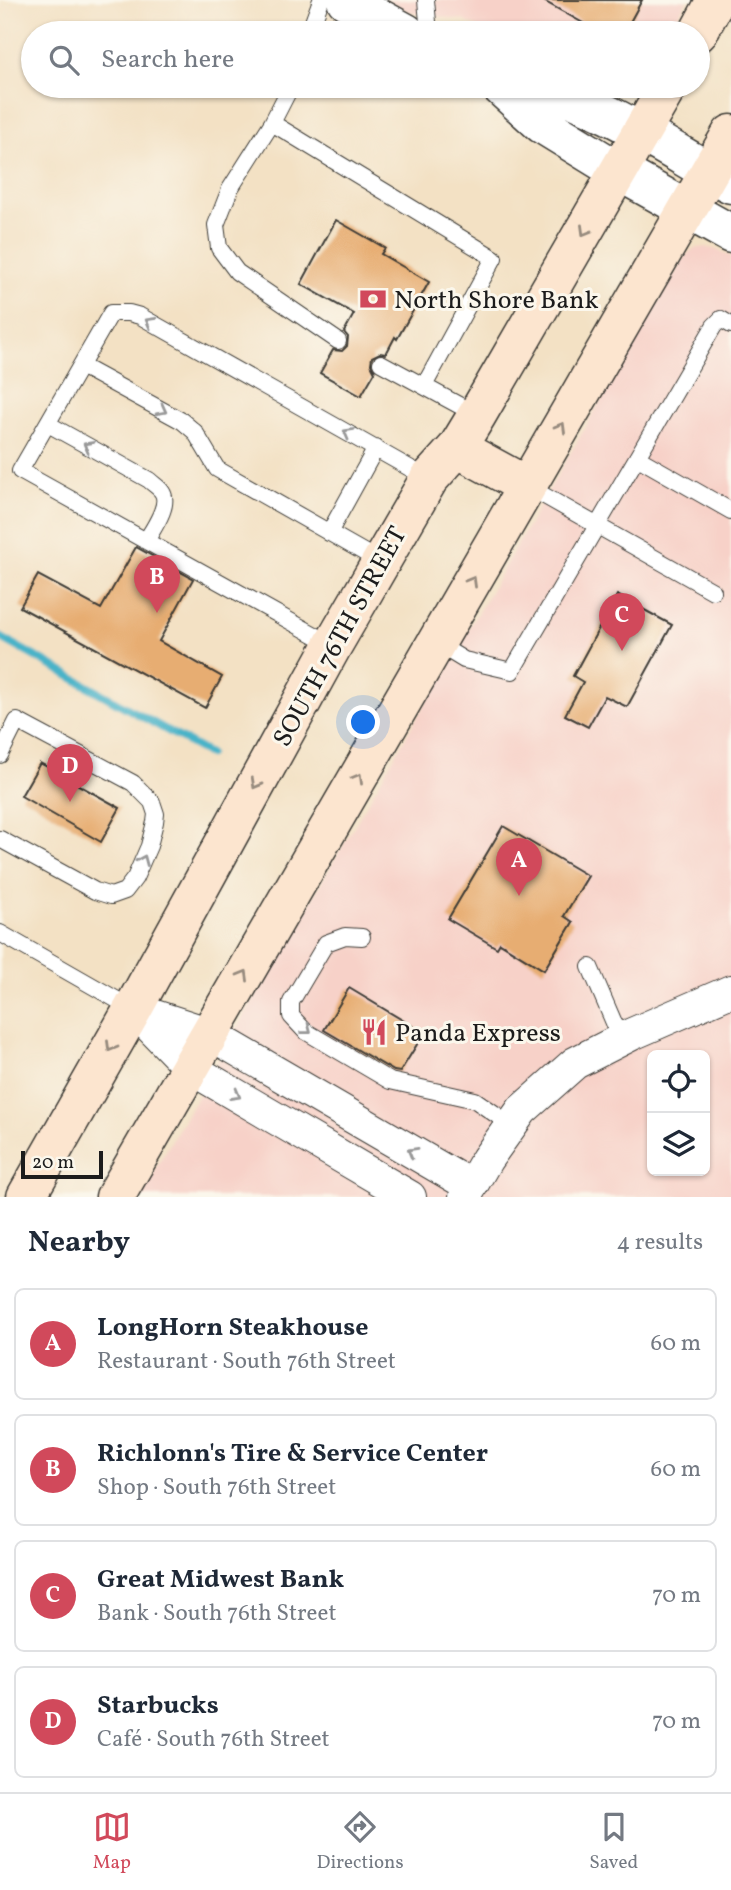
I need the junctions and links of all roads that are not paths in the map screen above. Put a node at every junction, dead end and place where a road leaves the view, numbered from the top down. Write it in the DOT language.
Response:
graph roads {
  1 [pos="321,0"];
  2 [pos="346,0"];
  3 [pos="426,0"];
  4 [pos="716,0"];
  5 [pos="313,21"];
  6 [pos="373,21"];
  7 [pos="428,21"];
  8 [pos="705,21"];
  9 [pos="285,98"];
  10 [pos="513,98"];
  11 [pos="573,98"];
  12 [pos="661,98"];
  13 [pos="272,123"];
  14 [pos="641,133"];
  15 [pos="731,134"];
  16 [pos="620,172"];
  17 [pos="720,178"];
  18 [pos="687,210"];
  19 [pos="731,234"];
  20 [pos="731,325"];
  21 [pos="338,341"];
  22 [pos="381,363"];
  23 [pos="81,366"];
  24 [pos="424,386"];
  25 [pos="477,415"];
  26 [pos="48,424"];
  27 [pos="376,448"];
  28 [pos="457,448"];
  29 [pos="638,458"];
  30 [pos="429,478"];
  31 [pos="527,486"];
  32 [pos="731,511"];
  33 [pos="596,525"];
  34 [pos="329,533"];
  35 [pos="146,541"];
  36 [pos="380,562"];
  37 [pos="713,591"];
  38 [pos="436,643"];
  39 [pos="332,645"];
  40 [pos="0,755"];
  41 [pos="0,839"];
  42 [pos="0,933"];
  43 [pos="362,937"];
  44 [pos="590,967"];
  45 [pos="731,991"];
  46 [pos="133,1009"];
  47 [pos="210,1034"];
  48 [pos="621,1040"];
  49 [pos="190,1068"];
  50 [pos="511,1125"];
  51 [pos="468,1192"];
  52 [pos="26,1197"];
  53 [pos="115,1197"];
  54 [pos="410,1197"];
  1 -- 5 [label="lane"];
  2 -- 6 [label="street"];
  3 -- 7 [label="lane"];
  4 -- 8 [label="main road"];
  9 -- 13 [label="lane"];
  10 -- 16 [label="street"];
  11 -- 14 [label="street"];
  12 -- 14 [label="main road, SOUTH 76TH STREET"];
  13 -- 21 [label="lane"];
  13 -- 24 [label="lane"];
  14 -- 16 [label="main road, SOUTH 76TH STREET"];
  14 -- 17 [label="street"];
  15 -- 17 [label="main road"];
  16 -- 18 [label="street"];
  16 -- 25 [label="main road, SOUTH 76TH STREET, one-way"];
  17 -- 18 [label="main road"];
  18 -- 19 [label="street"];
  31 -- 18 [label="main road, one-way"];
  20 -- 29 [label="lane"];
  22 -- 24 [label="lane"];
  23 -- 26 [label="lane"];
  27 -- 23 [label="lane, one-way"];
  23 -- 34 [label="lane, one-way"];
  24 -- 25 [label="lane"];
  25 -- 28 [label="main road, SOUTH 76TH STREET"];
  35 -- 26 [label="lane, one-way"];
  26 -- 35 [label="lane"];
  27 -- 30 [label="lane"];
  27 -- 34 [label="lane"];
  28 -- 30 [label="main road, SOUTH 76TH STREET"];
  28 -- 31 [label="main road"];
  29 -- 32 [label="lane"];
  29 -- 33 [label="lane"];
  30 -- 36 [label="main road, SOUTH 76TH STREET"];
  31 -- 33 [label="lane"];
  38 -- 31 [label="main road, one-way"];
  33 -- 37 [label="lane"];
  33 -- 38 [label="lane"];
  34 -- 36 [label="lane"];
  35 -- 39 [label="lane"];
  36 -- 39 [label="main road, SOUTH 76TH STREET"];
  47 -- 38 [label="main road, one-way"];
  39 -- 46 [label="main road, SOUTH 76TH STREET, one-way"];
  41 -- 40 [label="lane, one-way"];
  42 -- 46 [label="lane"];
  43 -- 50 [label="lane, one-way"];
  44 -- 48 [label="lane"];
  45 -- 48 [label="street"];
  46 -- 47 [label="street"];
  46 -- 49 [label="street"];
  46 -- 52 [label="main road, SOUTH 76TH STREET, one-way"];
  47 -- 49 [label="main road"];
  51 -- 47 [label="street, one-way"];
  48 -- 50 [label="street"];
  49 -- 53 [label="main road"];
  49 -- 54 [label="street, one-way"];
  50 -- 51 [label="street"];
}
